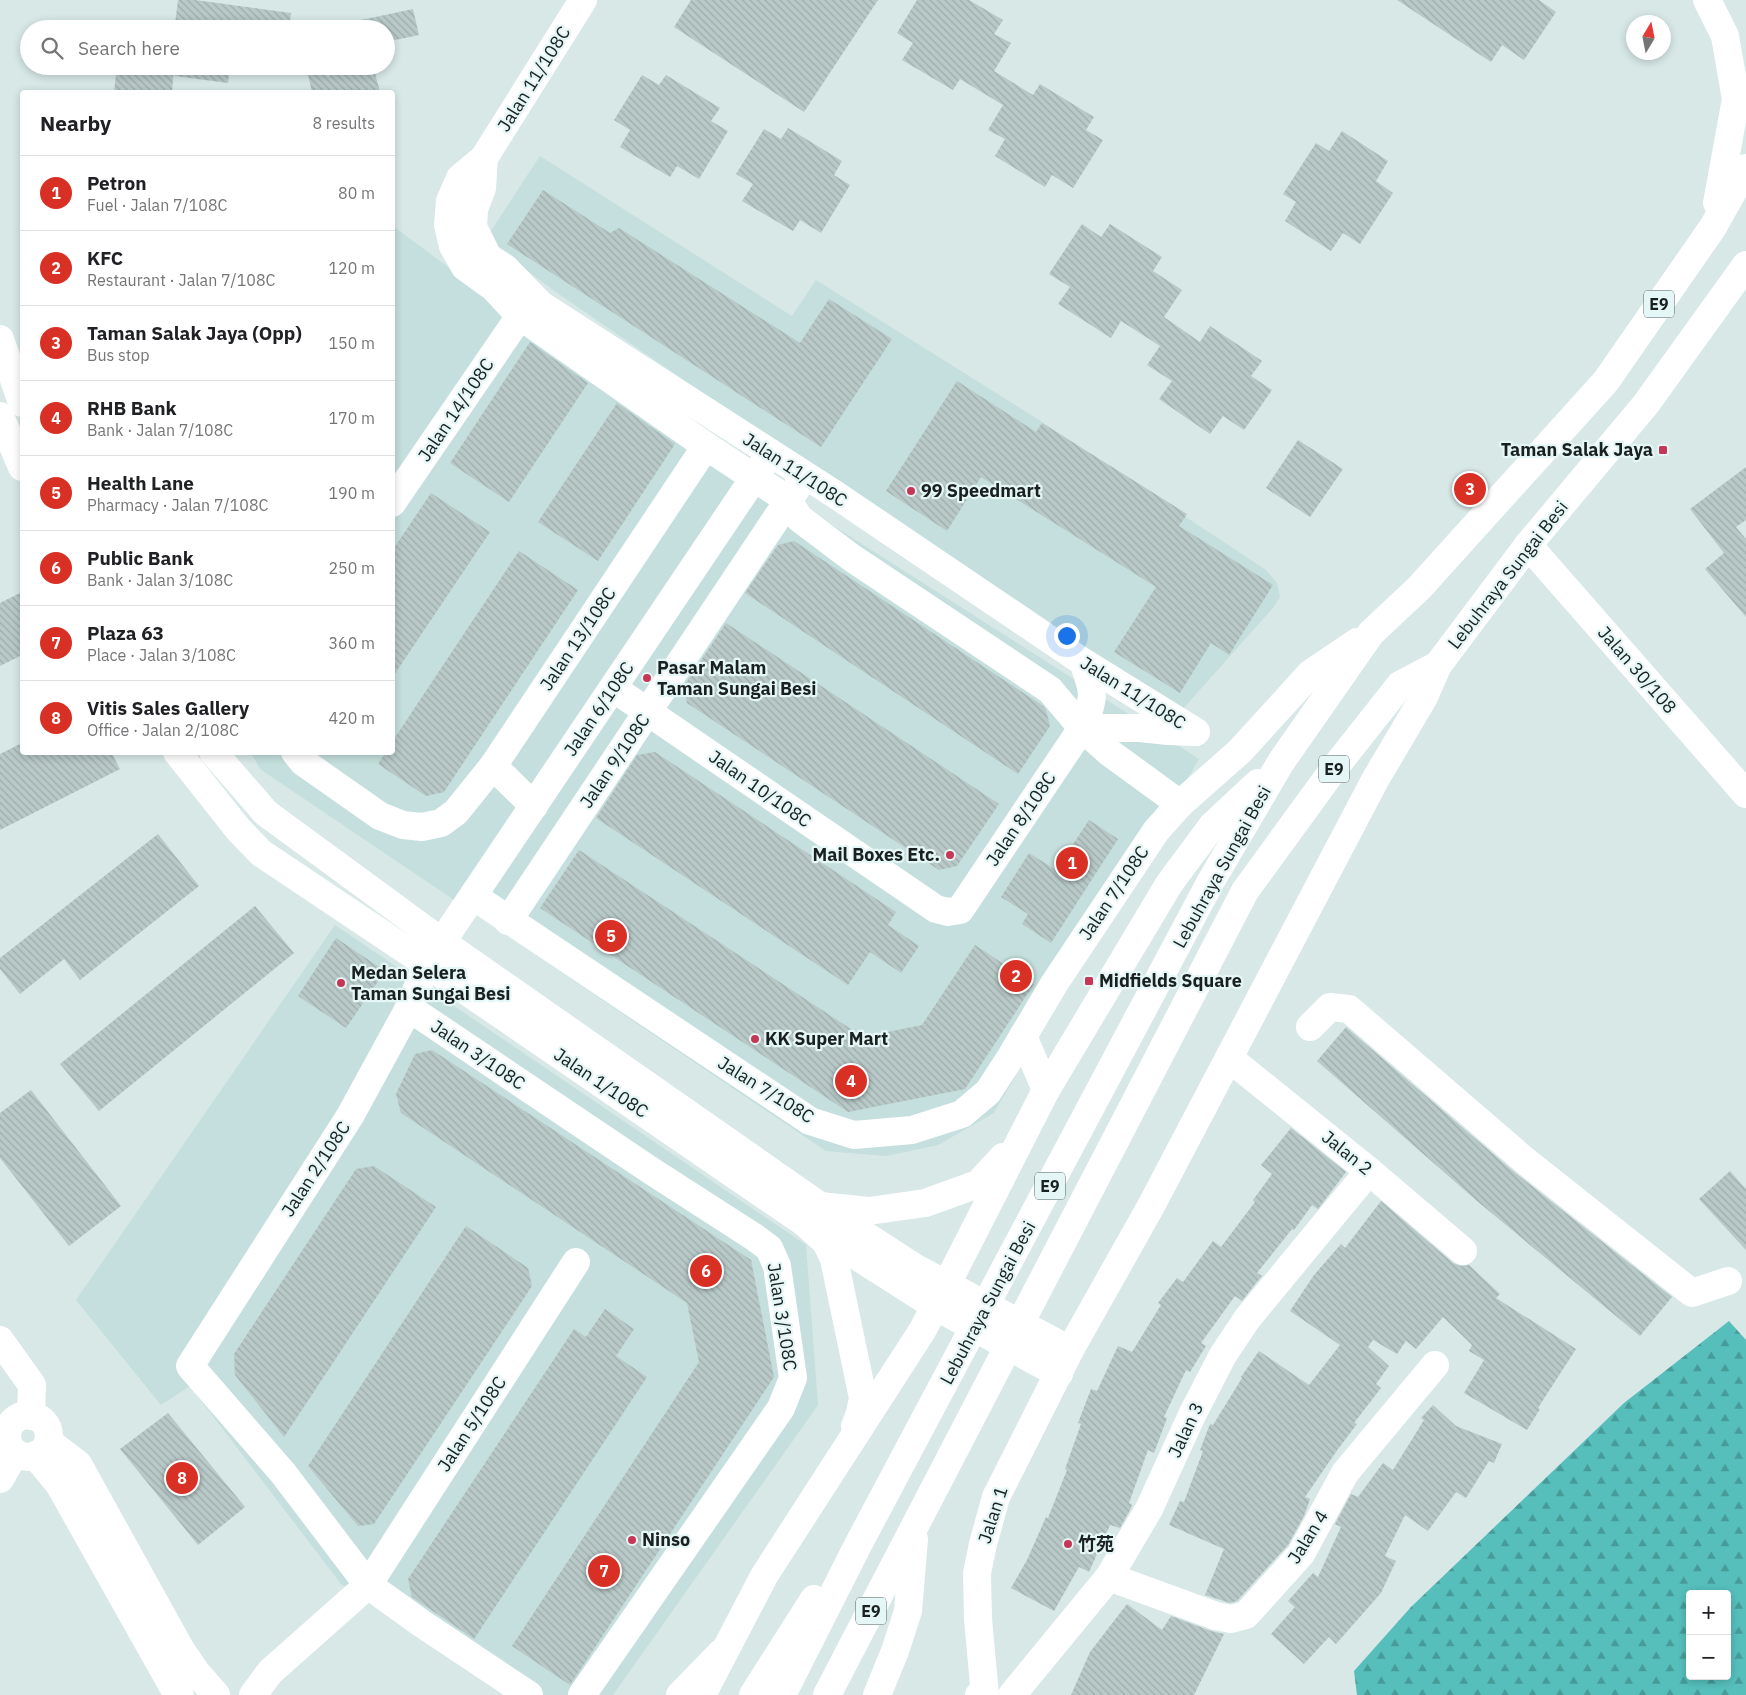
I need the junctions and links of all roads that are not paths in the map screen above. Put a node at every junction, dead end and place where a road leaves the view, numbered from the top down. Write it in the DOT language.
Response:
graph roads {
  1 [pos="583,0"];
  2 [pos="1707,0"];
  3 [pos="484,158"];
  4 [pos="1746,168"];
  5 [pos="1713,227"];
  6 [pos="1746,265"];
  7 [pos="520,316"];
  8 [pos="0,339"];
  9 [pos="20,397"];
  10 [pos="0,416"];
  11 [pos="706,446"];
  12 [pos="770,454"];
  13 [pos="20,462"];
  14 [pos="804,476"];
  15 [pos="754,477"];
  16 [pos="395,499"];
  17 [pos="788,500"];
  18 [pos="1528,545"];
  19 [pos="1371,633"];
  20 [pos="1083,662"];
  21 [pos="1438,664"];
  22 [pos="613,688"];
  23 [pos="648,711"];
  24 [pos="1082,728"];
  25 [pos="179,755"];
  26 [pos="216,755"];
  27 [pos="298,755"];
  28 [pos="1281,762"];
  29 [pos="493,766"];
  30 [pos="1746,794"];
  31 [pos="1180,804"];
  32 [pos="534,806"];
  33 [pos="473,896"];
  34 [pos="960,910"];
  35 [pos="508,921"];
  36 [pos="434,953"];
  37 [pos="409,1008"];
  38 [pos="1310,1027"];
  39 [pos="1023,1036"];
  40 [pos="1229,1058"];
  41 [pos="1046,1090"];
  42 [pos="1022,1137"];
  43 [pos="1370,1171"];
  44 [pos="812,1214"];
  45 [pos="1463,1250"];
  46 [pos="576,1262"];
  47 [pos="1728,1281"];
  48 [pos="941,1296"];
  49 [pos="0,1340"];
  50 [pos="1064,1362"];
  51 [pos="1435,1365"];
  52 [pos="31,1416"];
  53 [pos="846,1448"];
  54 [pos="33,1450"];
  55 [pos="0,1479"];
  56 [pos="915,1528"];
  57 [pos="860,1543"];
  58 [pos="1108,1577"];
  59 [pos="368,1585"];
  60 [pos="726,1648"];
  61 [pos="983,1694"];
  62 [pos="180,1695"];
  63 [pos="216,1695"];
  64 [pos="253,1695"];
  65 [pos="530,1695"];
  66 [pos="582,1695"];
  67 [pos="680,1695"];
  68 [pos="702,1695"];
  69 [pos="753,1695"];
  70 [pos="782,1695"];
  71 [pos="828,1695"];
  72 [pos="877,1695"];
  73 [pos="1012,1695"];
  1 -- 3 [label="main road, Jalan 11/108C"];
  2 -- 5 [label="main road"];
  3 -- 7 [label="main road, Jalan 11/108C"];
  3 -- 12 [label="main road, Jalan 11/108C"];
  4 -- 5 [label="main road, Lebuhraya Sungai Besi / E9"];
  5 -- 19 [label="main road, Lebuhraya Sungai Besi / E9"];
  6 -- 18 [label="main road, Lebuhraya Sungai Besi / E9"];
  7 -- 11 [label="main road, Jalan 11/108C"];
  7 -- 16 [label="main road, Jalan 14/108C"];
  8 -- 9 [label="main road"];
  10 -- 13 [label="main road"];
  11 -- 15 [label="main road, Jalan 11/108C"];
  11 -- 29 [label="main road, Jalan 13/108C"];
  12 -- 14 [label="main road, Jalan 11/108C"];
  12 -- 15 [label="main road, Jalan 6/108C"];
  14 -- 17 [label="main road, Jalan 9/108C"];
  14 -- 20 [label="main road, Jalan 11/108C"];
  15 -- 17 [label="main road, Jalan 11/108C"];
  15 -- 22 [label="main road, Jalan 6/108C"];
  17 -- 23 [label="main road, Jalan 9/108C"];
  17 -- 24 [label="main road, Jalan 11/108C"];
  18 -- 21 [label="main road, Lebuhraya Sungai Besi / E9"];
  18 -- 30 [label="main road, Jalan 30/108"];
  19 -- 28 [label="main road, Lebuhraya Sungai Besi / E9"];
  19 -- 31 [label="main road, Jalan 7/108C"];
  20 -- 24 [label="main road, Jalan 8/108C"];
  20 -- 24 [label="main road, Jalan 11/108C"];
  21 -- 40 [label="main road, Jalan 1"];
  21 -- 56 [label="main road, Lebuhraya Sungai Besi / E9"];
  22 -- 23 [label="main road, Jalan 10/108C"];
  22 -- 32 [label="main road, Jalan 6/108C"];
  23 -- 34 [label="main road, Jalan 10/108C"];
  23 -- 35 [label="main road, Jalan 9/108C"];
  24 -- 31 [label="main road, Jalan 11/108C"];
  24 -- 34 [label="main road, Jalan 8/108C"];
  25 -- 36 [label="main road, Jalan 1/108C"];
  26 -- 36 [label="main road, Jalan 1/108C"];
  27 -- 29 [label="main road, Jalan 13/108C"];
  28 -- 41 [label="main road"];
  28 -- 57 [label="main road, Lebuhraya Sungai Besi / E9"];
  29 -- 32 [label="main road"];
  31 -- 39 [label="main road, Jalan 7/108C"];
  32 -- 33 [label="main road, Jalan 6/108C"];
  33 -- 35 [label="main road, Jalan 7/108C"];
  33 -- 36 [label="main road, Jalan 6/108C"];
  35 -- 39 [label="main road, Jalan 7/108C"];
  36 -- 37 [label="main road, Jalan 2/108C"];
  36 -- 44 [label="main road, Jalan 1/108C"];
  37 -- 59 [label="main road, Jalan 2/108C"];
  37 -- 66 [label="main road, Jalan 3/108C"];
  38 -- 47 [label="main road"];
  39 -- 41 [label="main road"];
  40 -- 43 [label="main road, Jalan 2"];
  40 -- 50 [label="main road, Jalan 1"];
  41 -- 42 [label="main road"];
  42 -- 44 [label="main road"];
  42 -- 48 [label="main road"];
  43 -- 45 [label="main road, Jalan 2"];
  43 -- 58 [label="main road, Jalan 3"];
  44 -- 48 [label="main road, Jalan 1/108C"];
  44 -- 53 [label="main road"];
  46 -- 59 [label="main road, Jalan 5/108C"];
  48 -- 50 [label="main road, Jalan 1/108C"];
  48 -- 53 [label="main road"];
  49 -- 52 [label="main road"];
  50 -- 61 [label="main road, Jalan 1"];
  51 -- 58 [label="main road, Jalan 4"];
  52 -- 54 [label="main road"];
  52 -- 54 [label="main road"];
  53 -- 60 [label="main road"];
  54 -- 55 [label="main road"];
  54 -- 62 [label="main road"];
  54 -- 63 [label="main road"];
  56 -- 71 [label="main road, Lebuhraya Sungai Besi / E9"];
  56 -- 72 [label="main road"];
  57 -- 69 [label="main road"];
  57 -- 70 [label="main road, Lebuhraya Sungai Besi / E9"];
  58 -- 73 [label="main road, Jalan 3"];
  59 -- 64 [label="main road, Jalan 5/108C"];
  59 -- 65 [label="main road"];
  60 -- 67 [label="main road"];
  60 -- 68 [label="main road"];
}
